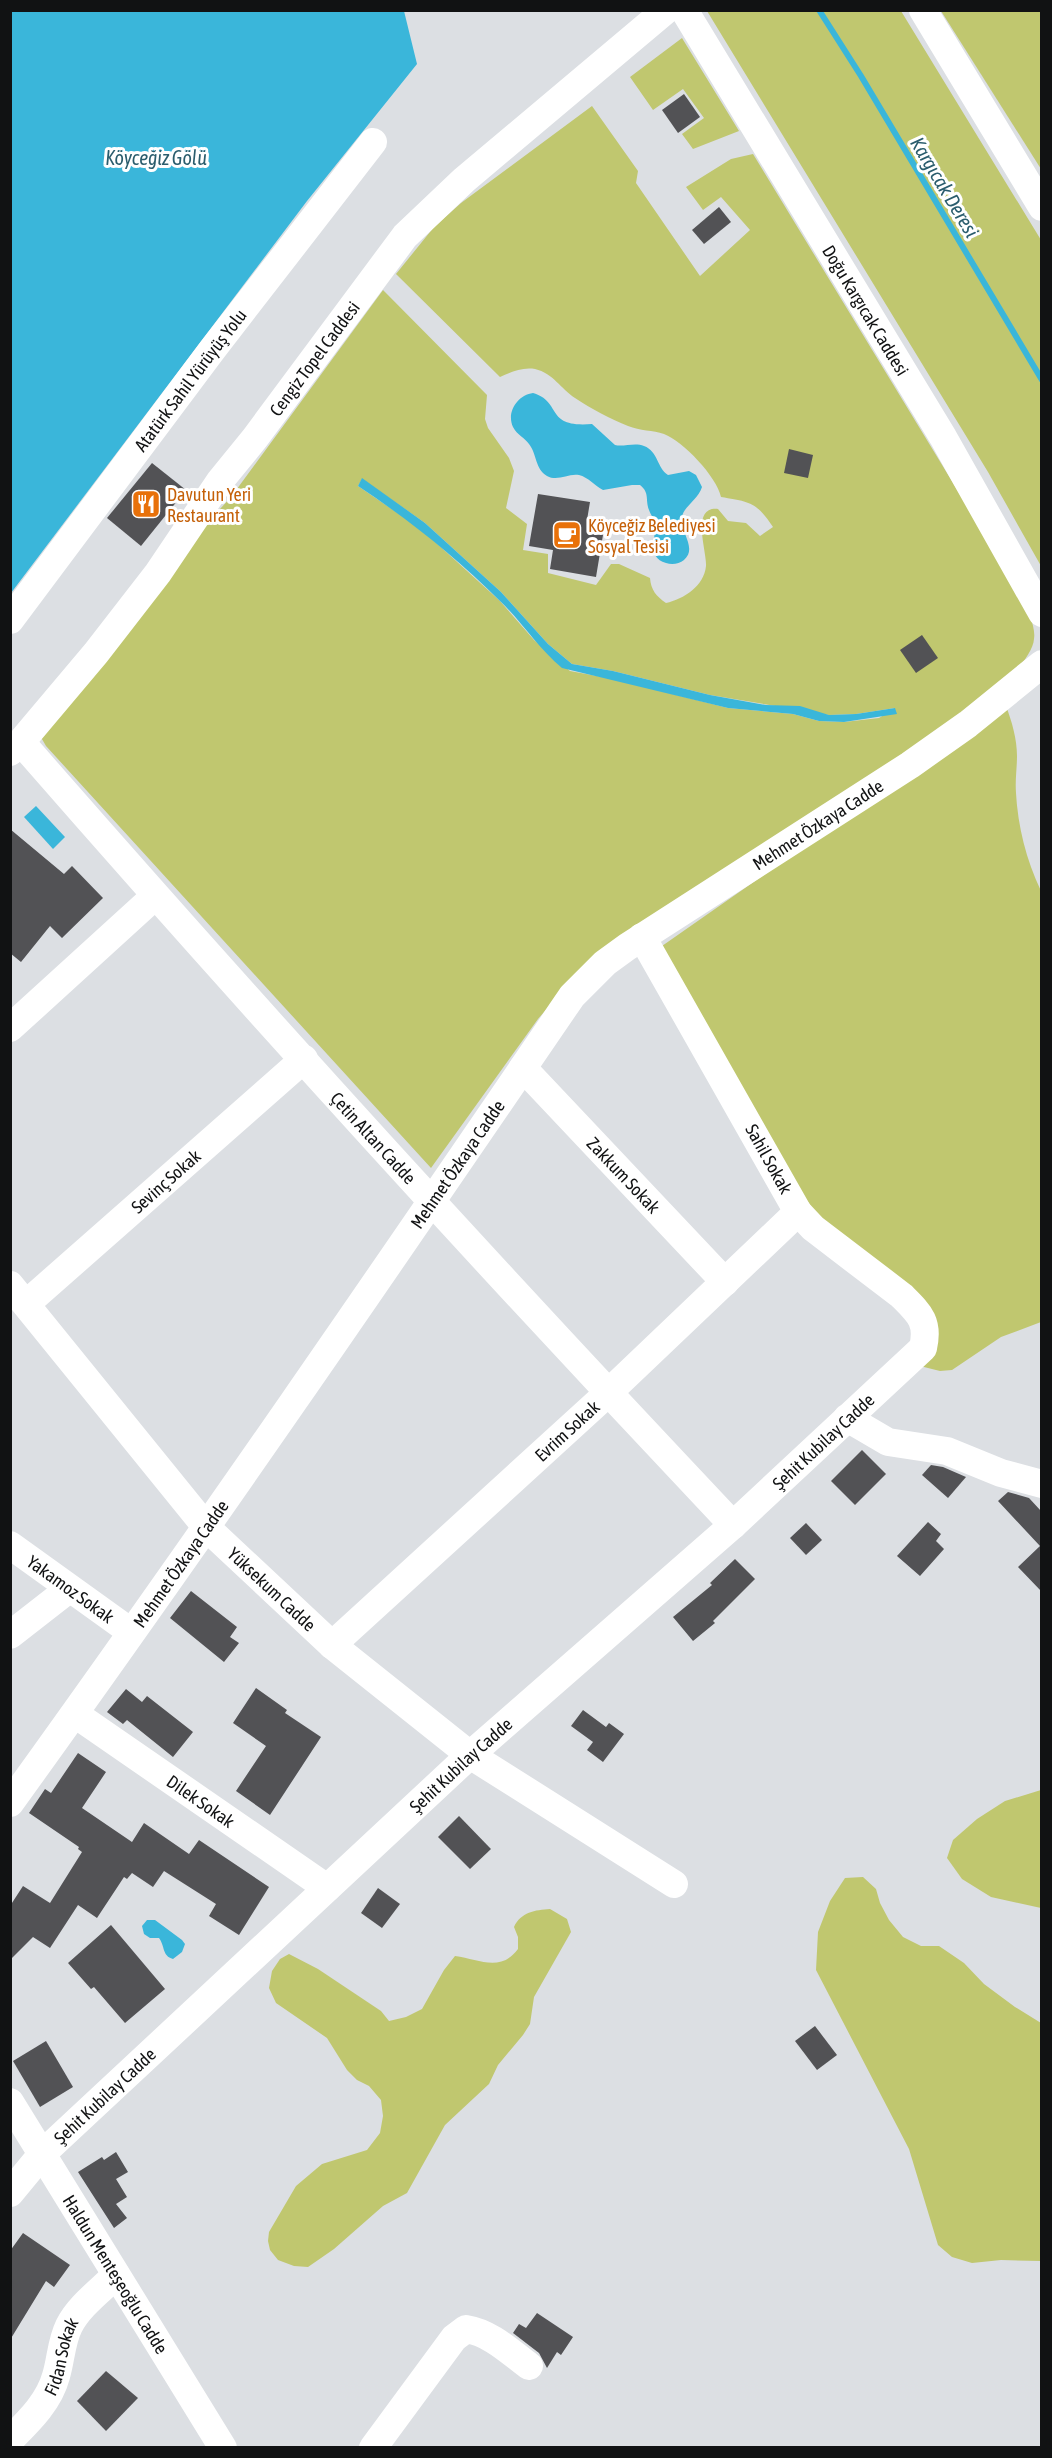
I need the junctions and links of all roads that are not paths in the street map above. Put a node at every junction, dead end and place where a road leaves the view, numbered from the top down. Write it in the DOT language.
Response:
graph roads {
  1 [pos="666,10"];
  2 [pos="684,10"];
  3 [pos="923,10"];
  4 [pos="373,142"];
  5 [pos="1041,207"];
  6 [pos="1041,613"];
  7 [pos="10,620"];
  8 [pos="1041,664"];
  9 [pos="16,747"];
  10 [pos="155,896"];
  11 [pos="642,938"];
  12 [pos="10,1028"];
  13 [pos="304,1059"];
  14 [pos="523,1068"];
  15 [pos="432,1200"];
  16 [pos="798,1212"];
  17 [pos="725,1282"];
  18 [pos="18,1294"];
  19 [pos="923,1348"];
  20 [pos="608,1393"];
  21 [pos="847,1418"];
  22 [pos="1041,1484"];
  23 [pos="733,1525"];
  24 [pos="207,1528"];
  25 [pos="10,1545"];
  26 [pos="69,1589"];
  27 [pos="131,1632"];
  28 [pos="10,1635"];
  29 [pos="332,1645"];
  30 [pos="75,1713"];
  31 [pos="470,1755"];
  32 [pos="10,1803"];
  33 [pos="674,1884"];
  34 [pos="327,1888"];
  35 [pos="10,2102"];
  36 [pos="43,2153"];
  37 [pos="10,2193"];
  38 [pos="116,2275"];
  39 [pos="529,2366"];
  40 [pos="10,2440"];
  41 [pos="223,2448"];
  42 [pos="373,2448"];
  1 -- 9 [label="street, Cengiz Topel Caddesi"];
  2 -- 6 [label="street, Doğu Kargıcak Caddesi"];
  3 -- 5 [label="street"];
  4 -- 7 [label="street, Atatürk Sahil Yürüyüş Yolu"];
  8 -- 11 [label="street, Mehmet Özkaya Cadde"];
  9 -- 10 [label="street, Çetin Altan Cadde"];
  10 -- 12 [label="street"];
  10 -- 13 [label="street, Çetin Altan Cadde"];
  11 -- 14 [label="street, Mehmet Özkaya Cadde"];
  11 -- 16 [label="street, Sahil Sokak"];
  13 -- 15 [label="street, Çetin Altan Cadde"];
  13 -- 18 [label="street, Sevinç Sokak"];
  14 -- 15 [label="street, Mehmet Özkaya Cadde"];
  14 -- 17 [label="street, Zakkum Sokak"];
  15 -- 20 [label="street, Çetin Altan Cadde"];
  15 -- 24 [label="street, Mehmet Özkaya Cadde"];
  16 -- 17 [label="street, Evrim Sokak"];
  16 -- 19 [label="street, Sahil Sokak"];
  17 -- 20 [label="street, Evrim Sokak"];
  18 -- 24 [label="street, Yüksekum Cadde"];
  19 -- 21 [label="street, Şehit Kubilay Cadde"];
  20 -- 23 [label="street, Çetin Altan Cadde"];
  20 -- 29 [label="street, Evrim Sokak"];
  21 -- 22 [label="street"];
  21 -- 23 [label="street, Şehit Kubilay Cadde"];
  23 -- 31 [label="street, Şehit Kubilay Cadde"];
  24 -- 27 [label="street, Mehmet Özkaya Cadde"];
  24 -- 29 [label="street, Yüksekum Cadde"];
  25 -- 26 [label="street, Yakamoz Sokak"];
  26 -- 27 [label="street, Yakamoz Sokak"];
  26 -- 28 [label="street"];
  27 -- 30 [label="street, Mehmet Özkaya Cadde"];
  29 -- 31 [label="street, Yüksekum Cadde"];
  30 -- 32 [label="street, Mehmet Özkaya Cadde"];
  30 -- 34 [label="street, Dilek Sokak"];
  31 -- 33 [label="street, Yüksekum Cadde"];
  31 -- 34 [label="street, Şehit Kubilay Cadde"];
  34 -- 36 [label="street, Şehit Kubilay Cadde"];
  35 -- 36 [label="street, Haldun Menteşeoğlu Cadde"];
  36 -- 37 [label="street, Şehit Kubilay Cadde"];
  36 -- 38 [label="street, Haldun Menteşeoğlu Cadde"];
  38 -- 40 [label="street, Fidan Sokak"];
  38 -- 41 [label="street, Haldun Menteşeoğlu Cadde"];
  39 -- 42 [label="street"];
}
